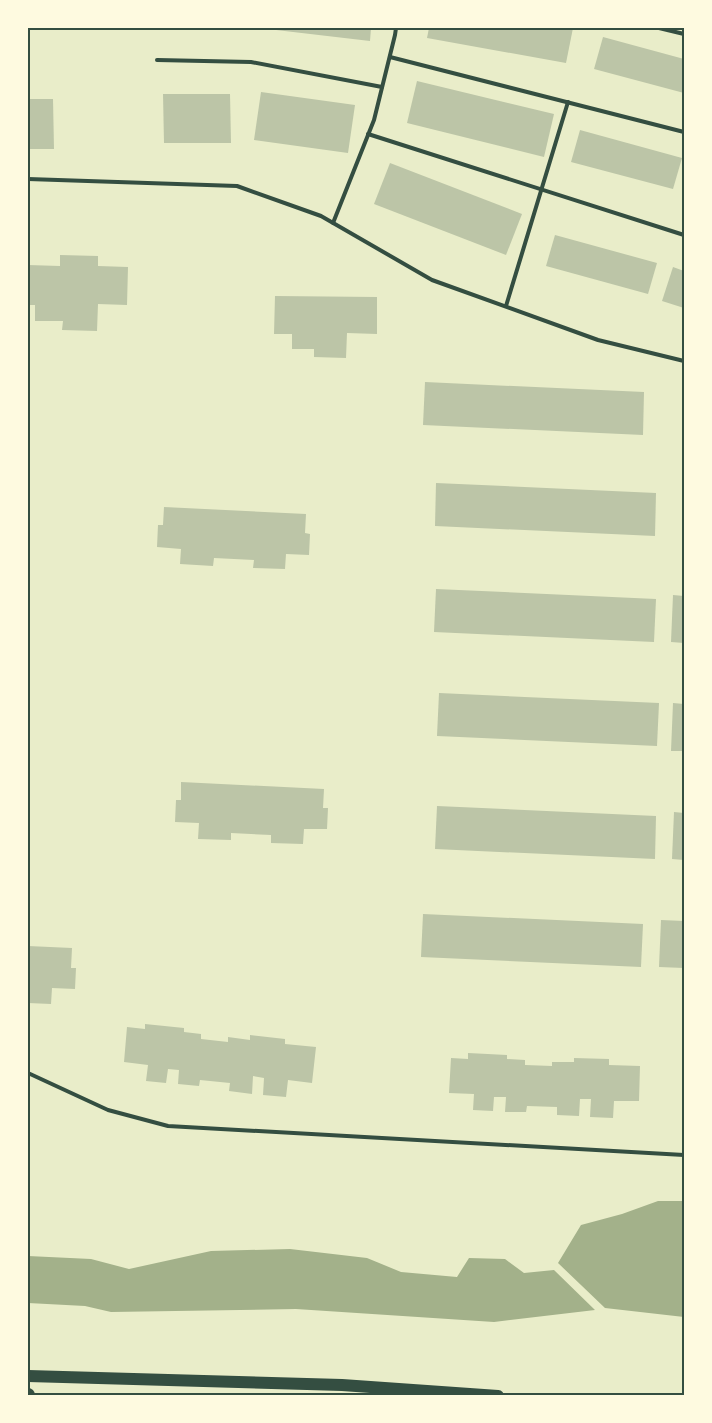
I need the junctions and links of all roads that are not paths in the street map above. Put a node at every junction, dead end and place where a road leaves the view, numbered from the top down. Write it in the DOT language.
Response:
graph roads {
  1 [pos="396,28"];
  2 [pos="660,28"];
  3 [pos="684,34"];
  4 [pos="390,57"];
  5 [pos="156,60"];
  6 [pos="382,86"];
  7 [pos="568,102"];
  8 [pos="684,132"];
  9 [pos="368,134"];
  10 [pos="28,179"];
  11 [pos="541,189"];
  12 [pos="333,223"];
  13 [pos="684,235"];
  14 [pos="506,306"];
  15 [pos="684,362"];
  16 [pos="28,1073"];
  17 [pos="684,1155"];
  18 [pos="28,1376"];
  19 [pos="498,1396"];
  1 -- 4 [label="lane"];
  2 -- 3 [label="lane"];
  4 -- 6 [label="lane"];
  4 -- 7 [label="lane"];
  5 -- 6 [label="lane"];
  6 -- 9 [label="lane"];
  7 -- 8 [label="lane"];
  7 -- 11 [label="lane"];
  9 -- 11 [label="lane"];
  9 -- 12 [label="lane"];
  10 -- 12 [label="lane"];
  11 -- 13 [label="lane"];
  11 -- 14 [label="lane"];
  12 -- 14 [label="lane"];
  14 -- 15 [label="lane"];
  16 -- 17 [label="lane"];
  18 -- 19 [label="main road"];
}
